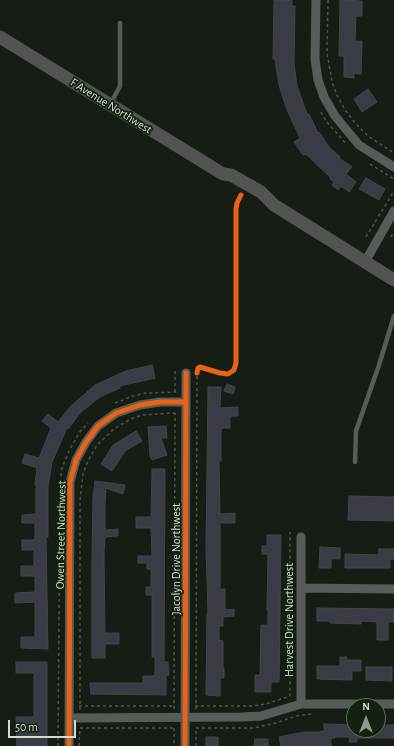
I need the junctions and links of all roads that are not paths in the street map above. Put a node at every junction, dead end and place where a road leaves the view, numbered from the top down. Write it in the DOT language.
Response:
graph roads {
  1 [pos="316,0"];
  2 [pos="120,23"];
  3 [pos="0,37"];
  4 [pos="110,105"];
  5 [pos="394,167"];
  6 [pos="394,211"];
  7 [pos="365,262"];
  8 [pos="394,280"];
  9 [pos="394,316"];
  10 [pos="186,372"];
  11 [pos="186,402"];
  12 [pos="355,462"];
  13 [pos="302,536"];
  14 [pos="301,588"];
  15 [pos="394,589"];
  16 [pos="301,704"];
  17 [pos="394,704"];
  18 [pos="185,717"];
  19 [pos="69,718"];
  20 [pos="69,746"];
  21 [pos="185,746"];
  1 -- 5 [label="street"];
  2 -- 4 [label="lane"];
  3 -- 4 [label="main road, F Avenue Northwest"];
  4 -- 7 [label="main road, F Avenue Northwest"];
  6 -- 7 [label="street"];
  7 -- 8 [label="main road, F Avenue Northwest"];
  9 -- 12 [label="lane"];
  10 -- 11 [label="street, Jacolyn Drive Northwest"];
  11 -- 18 [label="street, Jacolyn Drive Northwest"];
  11 -- 19 [label="street, Owen Street Northwest"];
  13 -- 14 [label="street, Harvest Drive Northwest"];
  14 -- 15 [label="street"];
  14 -- 16 [label="street, Harvest Drive Northwest"];
  16 -- 17 [label="street"];
  16 -- 18 [label="street"];
  18 -- 19 [label="street"];
  18 -- 21 [label="street, Jacolyn Drive Northwest"];
  19 -- 20 [label="street, Owen Street Northwest"];
}
